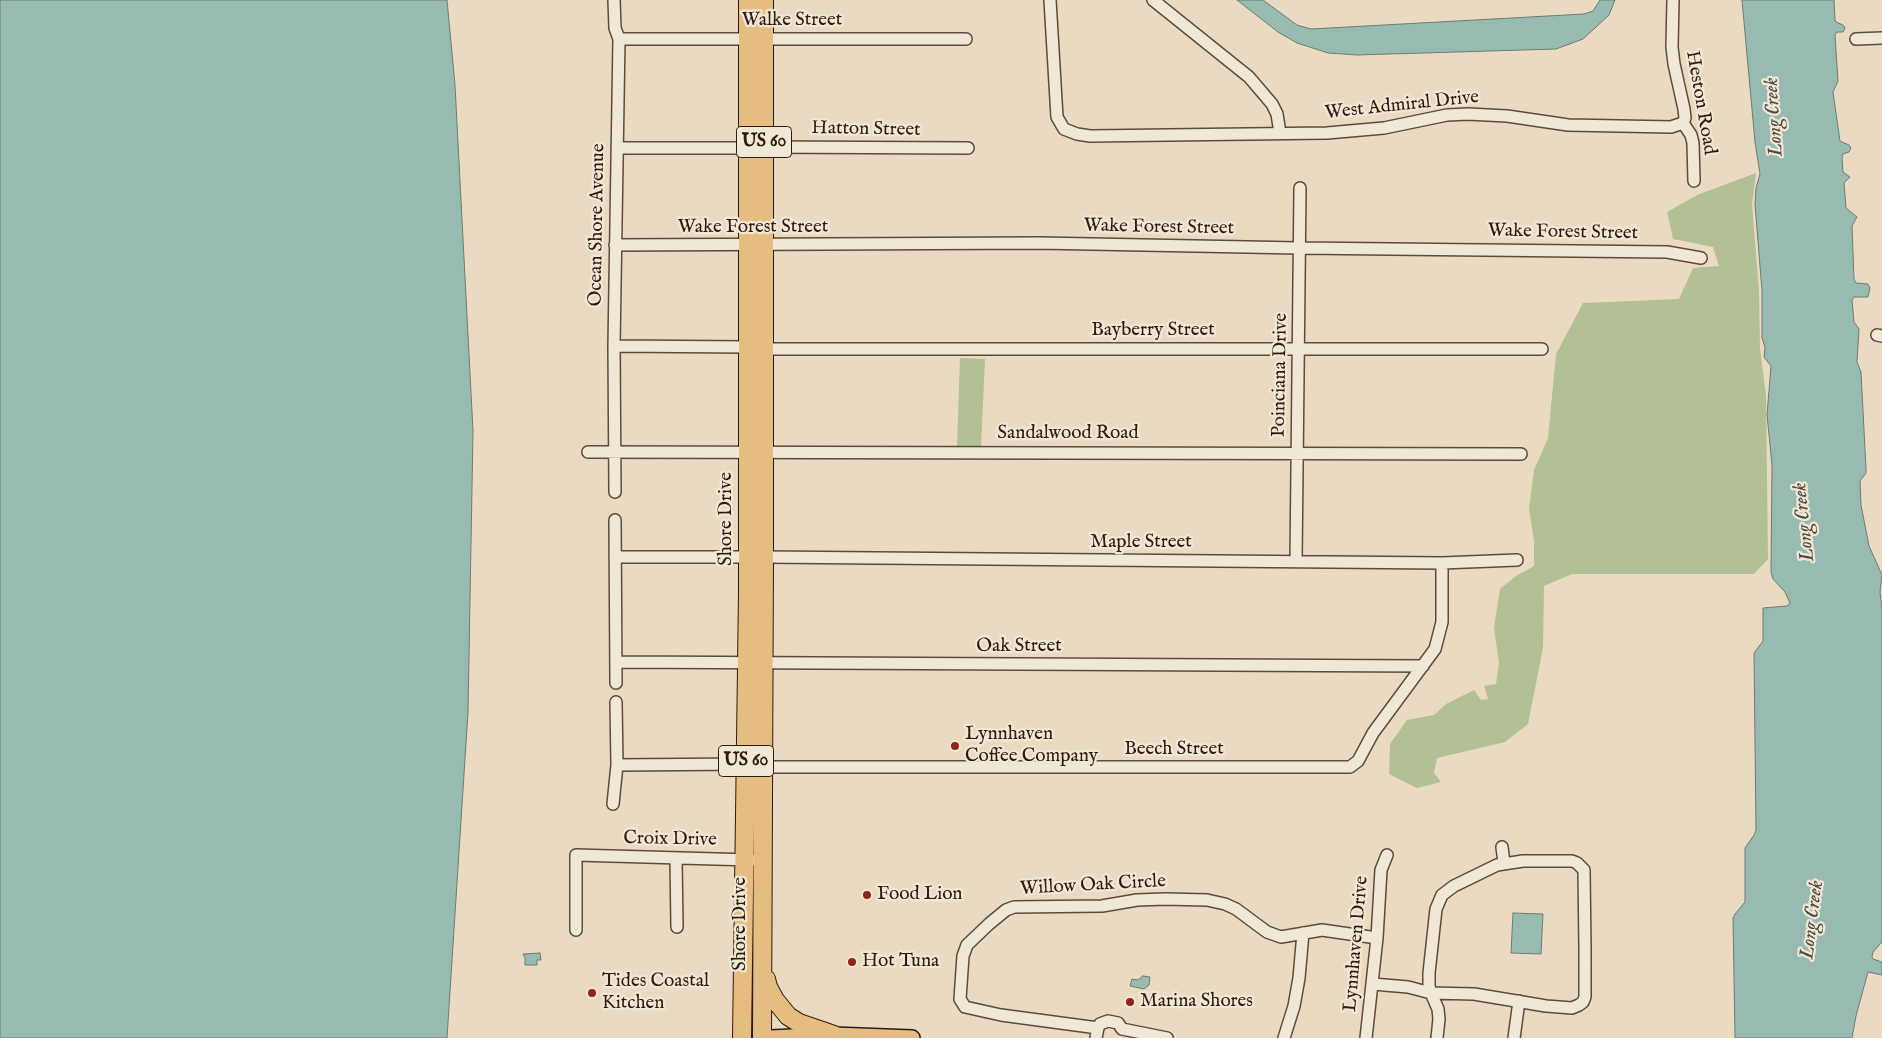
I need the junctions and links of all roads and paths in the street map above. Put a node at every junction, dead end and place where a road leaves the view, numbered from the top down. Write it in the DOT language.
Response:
graph roads {
  1 [pos="614,0"];
  2 [pos="748,0"];
  3 [pos="764,0"];
  4 [pos="1050,0"];
  5 [pos="1153,0"];
  6 [pos="1673,0"];
  7 [pos="1882,38"];
  8 [pos="619,39"];
  9 [pos="757,39"];
  10 [pos="966,39"];
  11 [pos="1856,39"];
  12 [pos="1683,123"];
  13 [pos="1280,133"];
  14 [pos="756,147"];
  15 [pos="617,148"];
  16 [pos="968,148"];
  17 [pos="1694,182"];
  18 [pos="1300,188"];
  19 [pos="615,245"];
  20 [pos="756,246"];
  21 [pos="1299,248"];
  22 [pos="1700,258"];
  23 [pos="614,346"];
  24 [pos="756,348"];
  25 [pos="1298,349"];
  26 [pos="1542,349"];
  27 [pos="615,451"];
  28 [pos="756,451"];
  29 [pos="588,452"];
  30 [pos="1297,452"];
  31 [pos="1521,454"];
  32 [pos="615,492"];
  33 [pos="615,520"];
  34 [pos="615,556"];
  35 [pos="756,557"];
  36 [pos="1517,560"];
  37 [pos="1296,561"];
  38 [pos="1442,562"];
  39 [pos="616,662"];
  40 [pos="756,663"];
  41 [pos="1423,666"];
  42 [pos="616,683"];
  43 [pos="616,702"];
  44 [pos="617,765"];
  45 [pos="755,765"];
  46 [pos="613,804"];
  47 [pos="1502,847"];
  48 [pos="1387,855"];
  49 [pos="676,858"];
  50 [pos="744,860"];
  51 [pos="763,860"];
  52 [pos="1504,863"];
  53 [pos="677,927"];
  54 [pos="576,930"];
  55 [pos="1303,933"];
  56 [pos="1377,938"];
  57 [pos="762,959"];
  58 [pos="1373,984"];
  59 [pos="1431,993"];
  60 [pos="1519,1001"];
  61 [pos="1097,1033"];
  62 [pos="1122,1033"];
  63 [pos="834,1035"];
  64 [pos="742,1038"];
  65 [pos="762,1038"];
  66 [pos="771,1038"];
  67 [pos="912,1038"];
  68 [pos="1167,1038"];
  69 [pos="1284,1038"];
  70 [pos="1366,1038"];
  71 [pos="1437,1038"];
  72 [pos="1514,1038"];
  1 -- 8 [label="street, Ocean Shore Avenue"];
  2 -- 9 [label="highway, Shore Drive / US 60"];
  3 -- 9 [label="highway, Shore Drive / US 60"];
  4 -- 13 [label="street, West Admiral Drive"];
  5 -- 13 [label="street"];
  6 -- 12 [label="street, Heston Road"];
  7 -- 11 [label="street"];
  8 -- 9 [label="street, Walke Street"];
  8 -- 15 [label="street, Ocean Shore Avenue"];
  9 -- 10 [label="street, Walke Street"];
  9 -- 14 [label="highway, Shore Drive / US 60"];
  12 -- 13 [label="street, West Admiral Drive"];
  12 -- 17 [label="street, Heston Road"];
  14 -- 15 [label="street, Hatton Street"];
  14 -- 16 [label="street, Hatton Street"];
  14 -- 20 [label="highway, Shore Drive / US 60"];
  15 -- 19 [label="street, Ocean Shore Avenue"];
  18 -- 21 [label="street, Poinciana Drive"];
  19 -- 20 [label="street, Wake Forest Street"];
  19 -- 23 [label="street, Ocean Shore Avenue"];
  20 -- 21 [label="street, Wake Forest Street"];
  20 -- 24 [label="highway, Shore Drive / US 60"];
  21 -- 22 [label="street, Wake Forest Street"];
  21 -- 25 [label="street, Poinciana Drive"];
  23 -- 24 [label="street, Bayberry Street"];
  23 -- 27 [label="street, Ocean Shore Avenue"];
  24 -- 25 [label="street, Bayberry Street"];
  24 -- 28 [label="highway, Shore Drive / US 60"];
  25 -- 26 [label="street, Bayberry Street"];
  25 -- 30 [label="street, Poinciana Drive"];
  27 -- 28 [label="street, Sandalwood Road"];
  27 -- 29 [label="street"];
  27 -- 32 [label="street, Ocean Shore Avenue"];
  28 -- 30 [label="street, Sandalwood Road"];
  28 -- 35 [label="highway, Shore Drive / US 60"];
  30 -- 31 [label="street, Sandalwood Road"];
  30 -- 37 [label="street, Poinciana Drive"];
  33 -- 34 [label="street"];
  34 -- 35 [label="street, Maple Street"];
  34 -- 39 [label="street"];
  35 -- 37 [label="street, Maple Street"];
  35 -- 40 [label="highway, Shore Drive / US 60"];
  36 -- 38 [label="street, Maple Street"];
  37 -- 38 [label="street, Maple Street"];
  38 -- 41 [label="street"];
  39 -- 40 [label="street, Oak Street"];
  39 -- 42 [label="street"];
  40 -- 41 [label="street, Oak Street"];
  40 -- 45 [label="highway, Shore Drive / US 60"];
  41 -- 45 [label="street, Beech Street"];
  43 -- 44 [label="street"];
  44 -- 45 [label="street, Beech Street"];
  44 -- 46 [label="street"];
  45 -- 50 [label="highway, Shore Drive / US 60"];
  45 -- 51 [label="highway, Shore Drive / US 60"];
  47 -- 52 [label="street"];
  48 -- 56 [label="street, Lynnhaven Drive"];
  49 -- 50 [label="street, Croix Drive"];
  49 -- 53 [label="street"];
  49 -- 54 [label="street, Croix Drive"];
  50 -- 51 [label="street, Croix Drive"];
  50 -- 64 [label="highway, Shore Drive / US 60"];
  51 -- 57 [label="highway, Shore Drive / US 60"];
  52 -- 59 [label="street"];
  52 -- 60 [label="street"];
  55 -- 56 [label="street, Willow Oak Circle"];
  55 -- 61 [label="street, Willow Oak Circle"];
  55 -- 69 [label="street"];
  56 -- 58 [label="street, Lynnhaven Drive"];
  57 -- 63 [label="highway"];
  57 -- 65 [label="highway, Shore Drive / US 60"];
  58 -- 59 [label="street"];
  58 -- 70 [label="street, Lynnhaven Drive"];
  59 -- 60 [label="street"];
  59 -- 71 [label="street"];
  60 -- 72 [label="street"];
  61 -- 62 [label="street, Willow Oak Circle"];
  62 -- 68 [label="street, Willow Oak Circle"];
  63 -- 66 [label="main road"];
  63 -- 67 [label="main road"];
}
